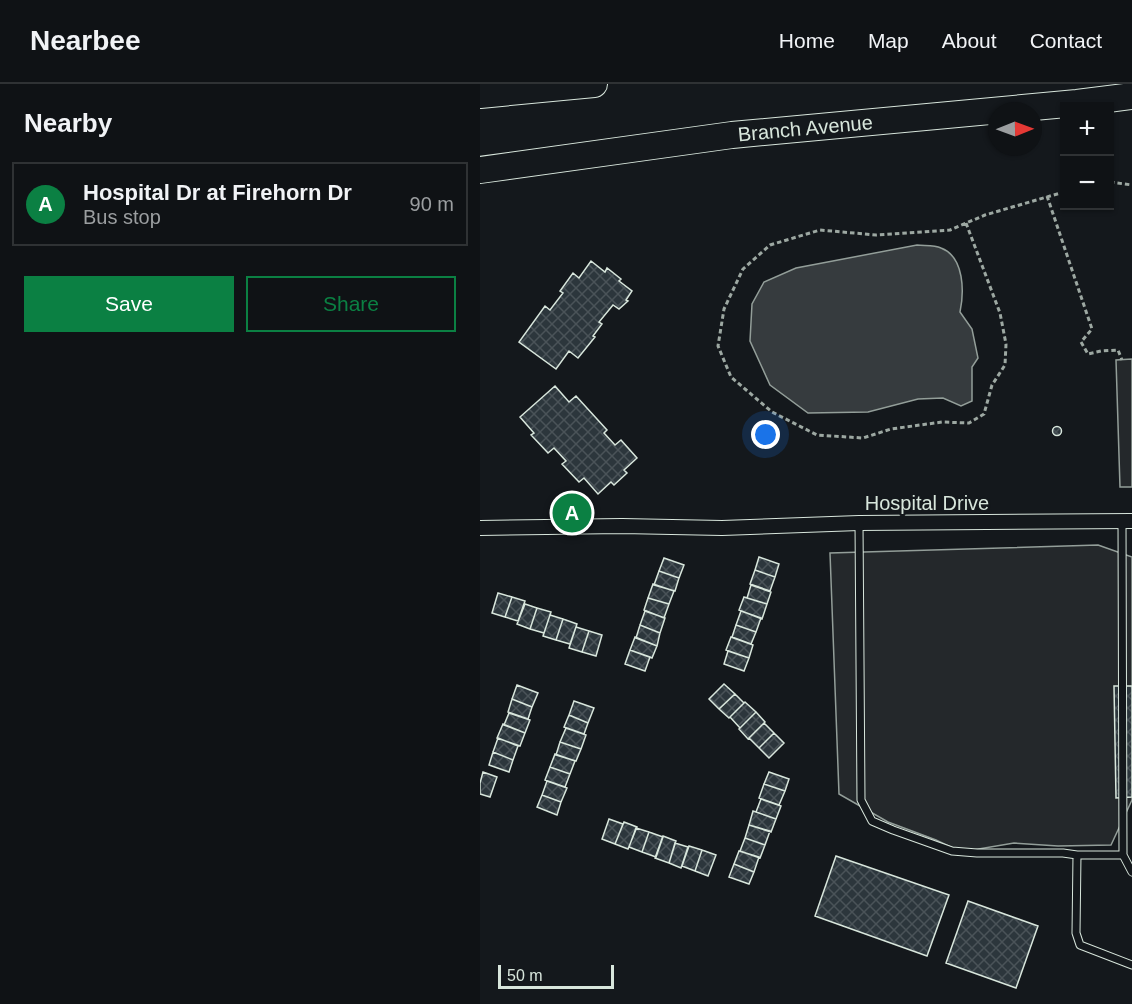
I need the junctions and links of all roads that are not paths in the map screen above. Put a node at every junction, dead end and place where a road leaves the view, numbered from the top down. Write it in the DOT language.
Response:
graph roads {
  1 [pos="594,84"];
  2 [pos="480,95"];
  3 [pos="1132,96"];
  4 [pos="480,170"];
  5 [pos="1127,521"];
  6 [pos="859,523"];
  7 [pos="480,528"];
  8 [pos="1077,855"];
  9 [pos="1124,855"];
  10 [pos="1132,872"];
  11 [pos="1132,965"];
  1 -- 2 [label="highway"];
  3 -- 4 [label="highway, Branch Avenue"];
  5 -- 6 [label="street, Hospital Drive"];
  5 -- 9 [label="lane"];
  6 -- 7 [label="street, Hospital Drive"];
  6 -- 8 [label="lane"];
  8 -- 9 [label="lane"];
  8 -- 11 [label="lane"];
  9 -- 10 [label="lane"];
}
